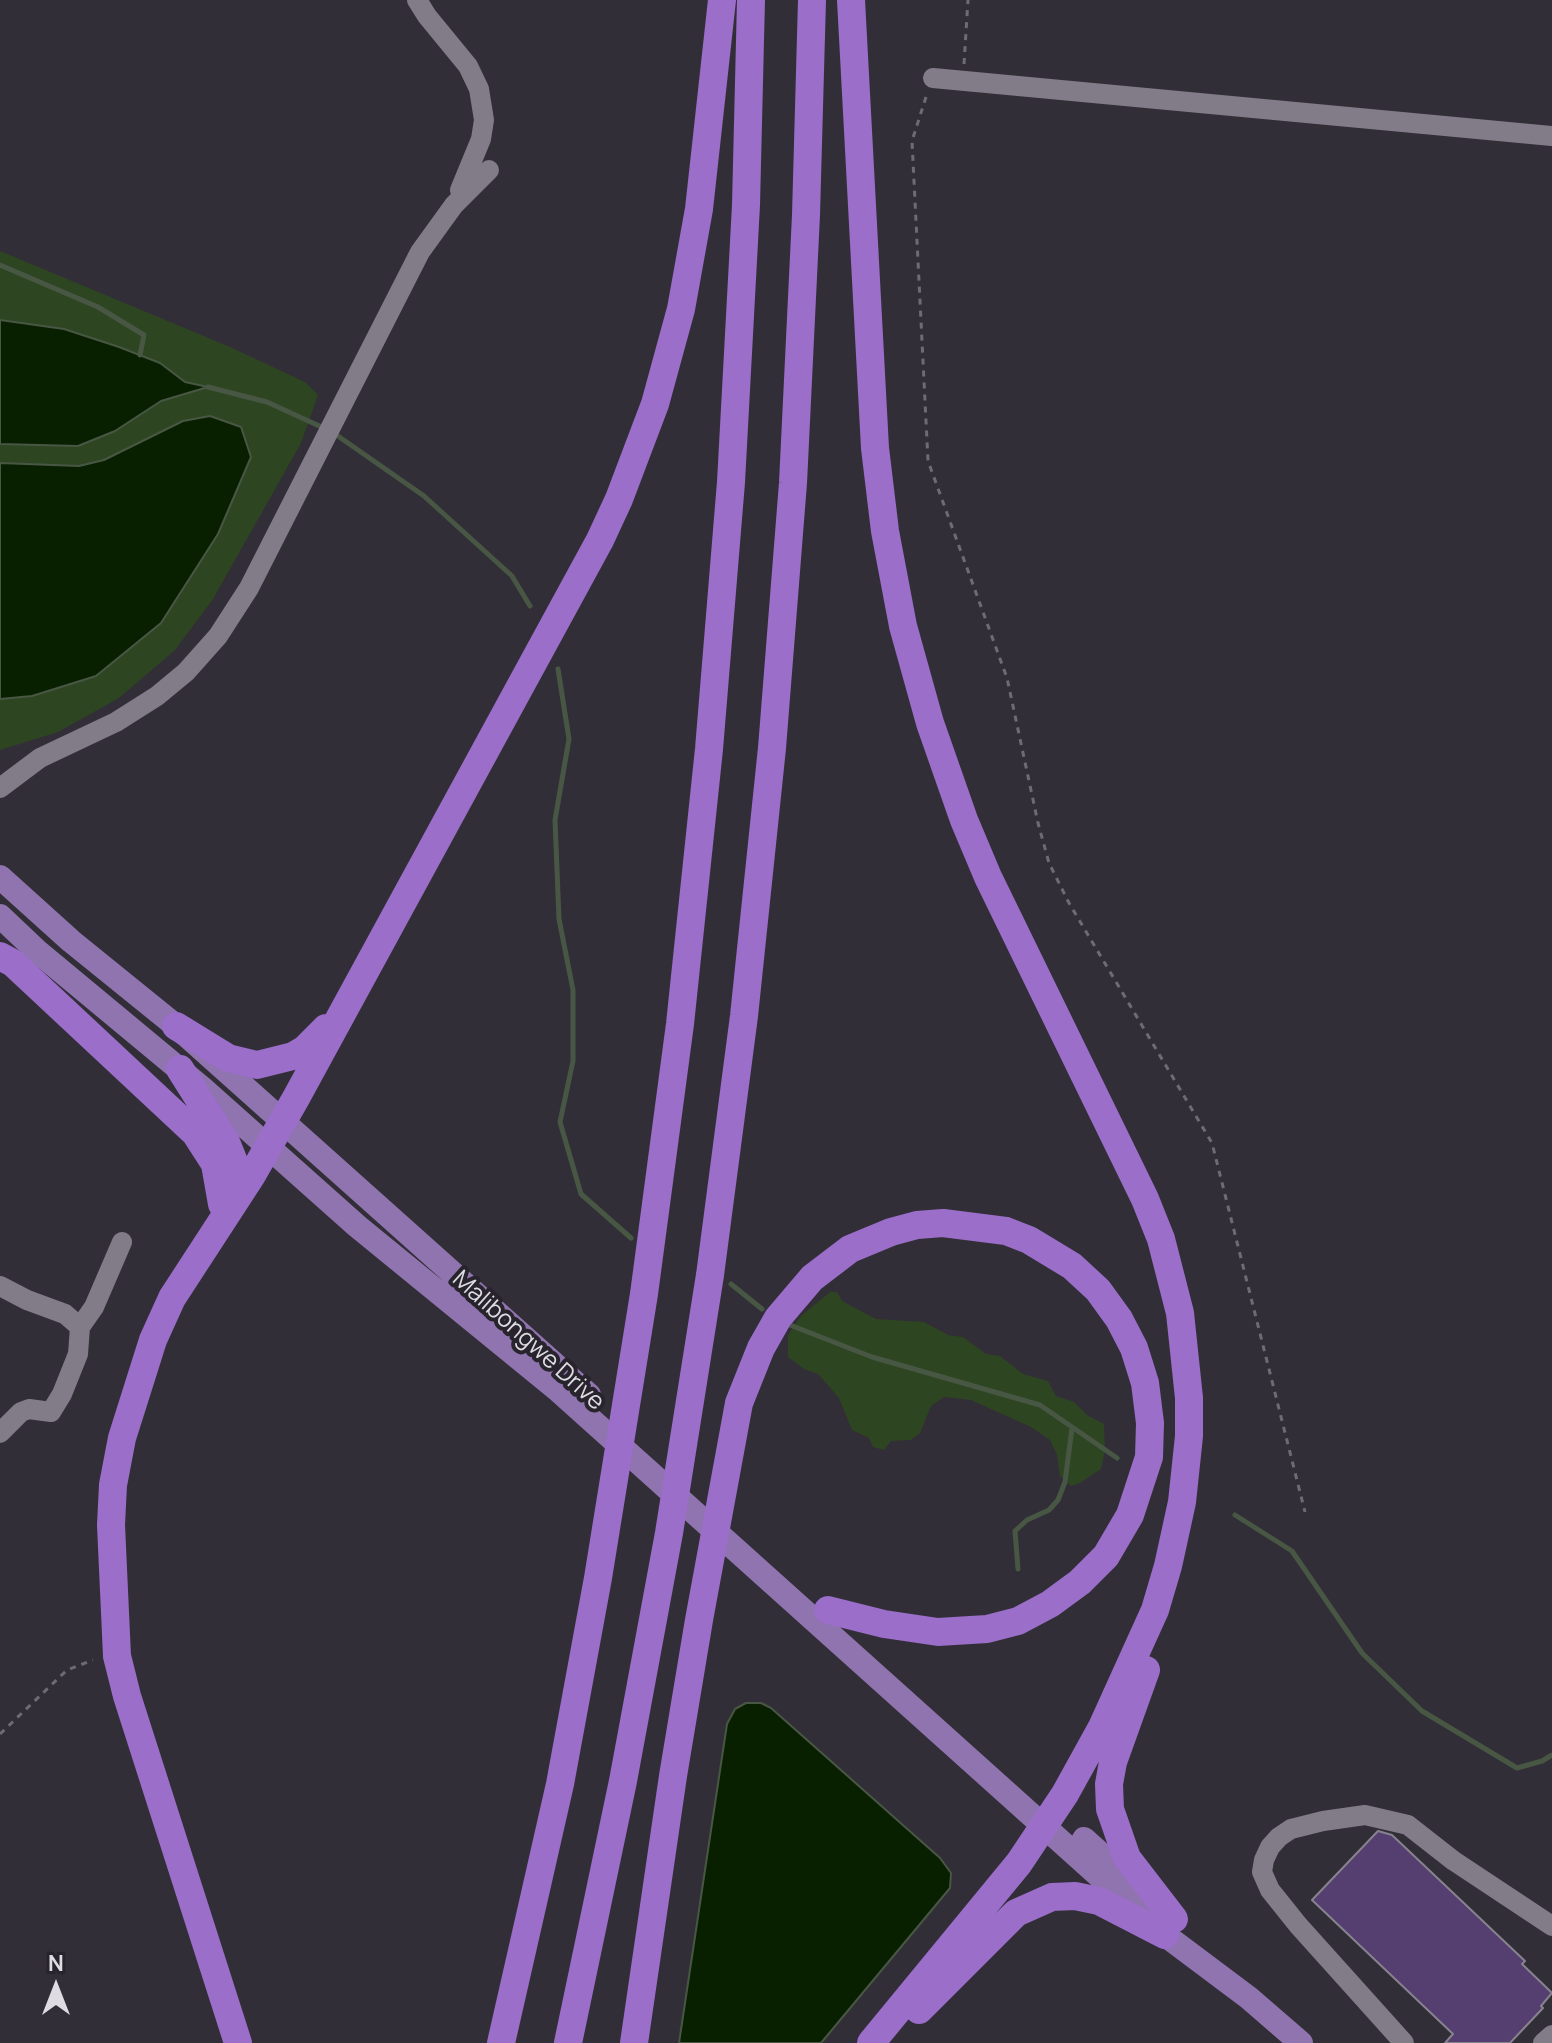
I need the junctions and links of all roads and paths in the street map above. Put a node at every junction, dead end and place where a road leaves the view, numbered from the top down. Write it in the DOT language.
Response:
graph roads {
  1 [pos="417,0"];
  2 [pos="722,0"];
  3 [pos="751,0"];
  4 [pos="812,0"];
  5 [pos="851,0"];
  6 [pos="968,0"];
  7 [pos="933,78"];
  8 [pos="963,81"];
  9 [pos="1552,136"];
  10 [pos="489,170"];
  11 [pos="454,205"];
  12 [pos="0,788"];
  13 [pos="0,877"];
  14 [pos="0,916"];
  15 [pos="0,933"];
  16 [pos="37,951"];
  17 [pos="0,956"];
  18 [pos="344,1011"];
  19 [pos="176,1026"];
  20 [pos="180,1069"];
  21 [pos="276,1134"];
  22 [pos="222,1204"];
  23 [pos="122,1242"];
  24 [pos="203,1247"];
  25 [pos="0,1286"];
  26 [pos="80,1327"];
  27 [pos="0,1433"];
  28 [pos="1305,1512"];
  29 [pos="731,1534"];
  30 [pos="828,1610"];
  31 [pos="1155,1610"];
  32 [pos="117,1656"];
  33 [pos="0,1734"];
  34 [pos="1048,1818"];
  35 [pos="1552,1926"];
  36 [pos="1169,1927"];
  37 [pos="1552,2035"];
  38 [pos="238,2043"];
  39 [pos="501,2043"];
  40 [pos="568,2043"];
  41 [pos="634,2043"];
  42 [pos="871,2043"];
  43 [pos="884,2043"];
  44 [pos="1301,2043"];
  45 [pos="1404,2043"];
  46 [pos="1543,2043"];
  1 -- 11 [label="street"];
  2 -- 18 [label="highway"];
  3 -- 39 [label="highway"];
  4 -- 40 [label="highway"];
  5 -- 31 [label="highway"];
  6 -- 8 [label="path"];
  7 -- 8 [label="street"];
  7 -- 28 [label="path"];
  8 -- 9 [label="street"];
  10 -- 11 [label="street"];
  11 -- 12 [label="street"];
  13 -- 19 [label="main road, Malibongwe Drive"];
  14 -- 16 [label="main road, Malibongwe Drive"];
  15 -- 16 [label="main road"];
  16 -- 20 [label="main road, Malibongwe Drive"];
  17 -- 22 [label="highway"];
  18 -- 19 [label="highway"];
  18 -- 21 [label="highway"];
  19 -- 21 [label="main road, Malibongwe Drive"];
  20 -- 21 [label="main road, Malibongwe Drive"];
  20 -- 22 [label="highway"];
  21 -- 24 [label="highway"];
  21 -- 29 [label="main road, Malibongwe Drive"];
  22 -- 24 [label="highway"];
  23 -- 26 [label="street"];
  24 -- 32 [label="highway"];
  25 -- 26 [label="street"];
  26 -- 27 [label="street"];
  29 -- 30 [label="main road, Malibongwe Drive"];
  29 -- 34 [label="main road, Malibongwe Drive"];
  30 -- 34 [label="main road, Malibongwe Drive"];
  30 -- 41 [label="highway"];
  31 -- 34 [label="highway"];
  31 -- 36 [label="highway"];
  32 -- 33 [label="path"];
  32 -- 38 [label="highway"];
  34 -- 36 [label="main road"];
  34 -- 42 [label="highway"];
  35 -- 45 [label="street"];
  36 -- 43 [label="highway"];
  36 -- 44 [label="main road"];
  37 -- 46 [label="street"];
}
